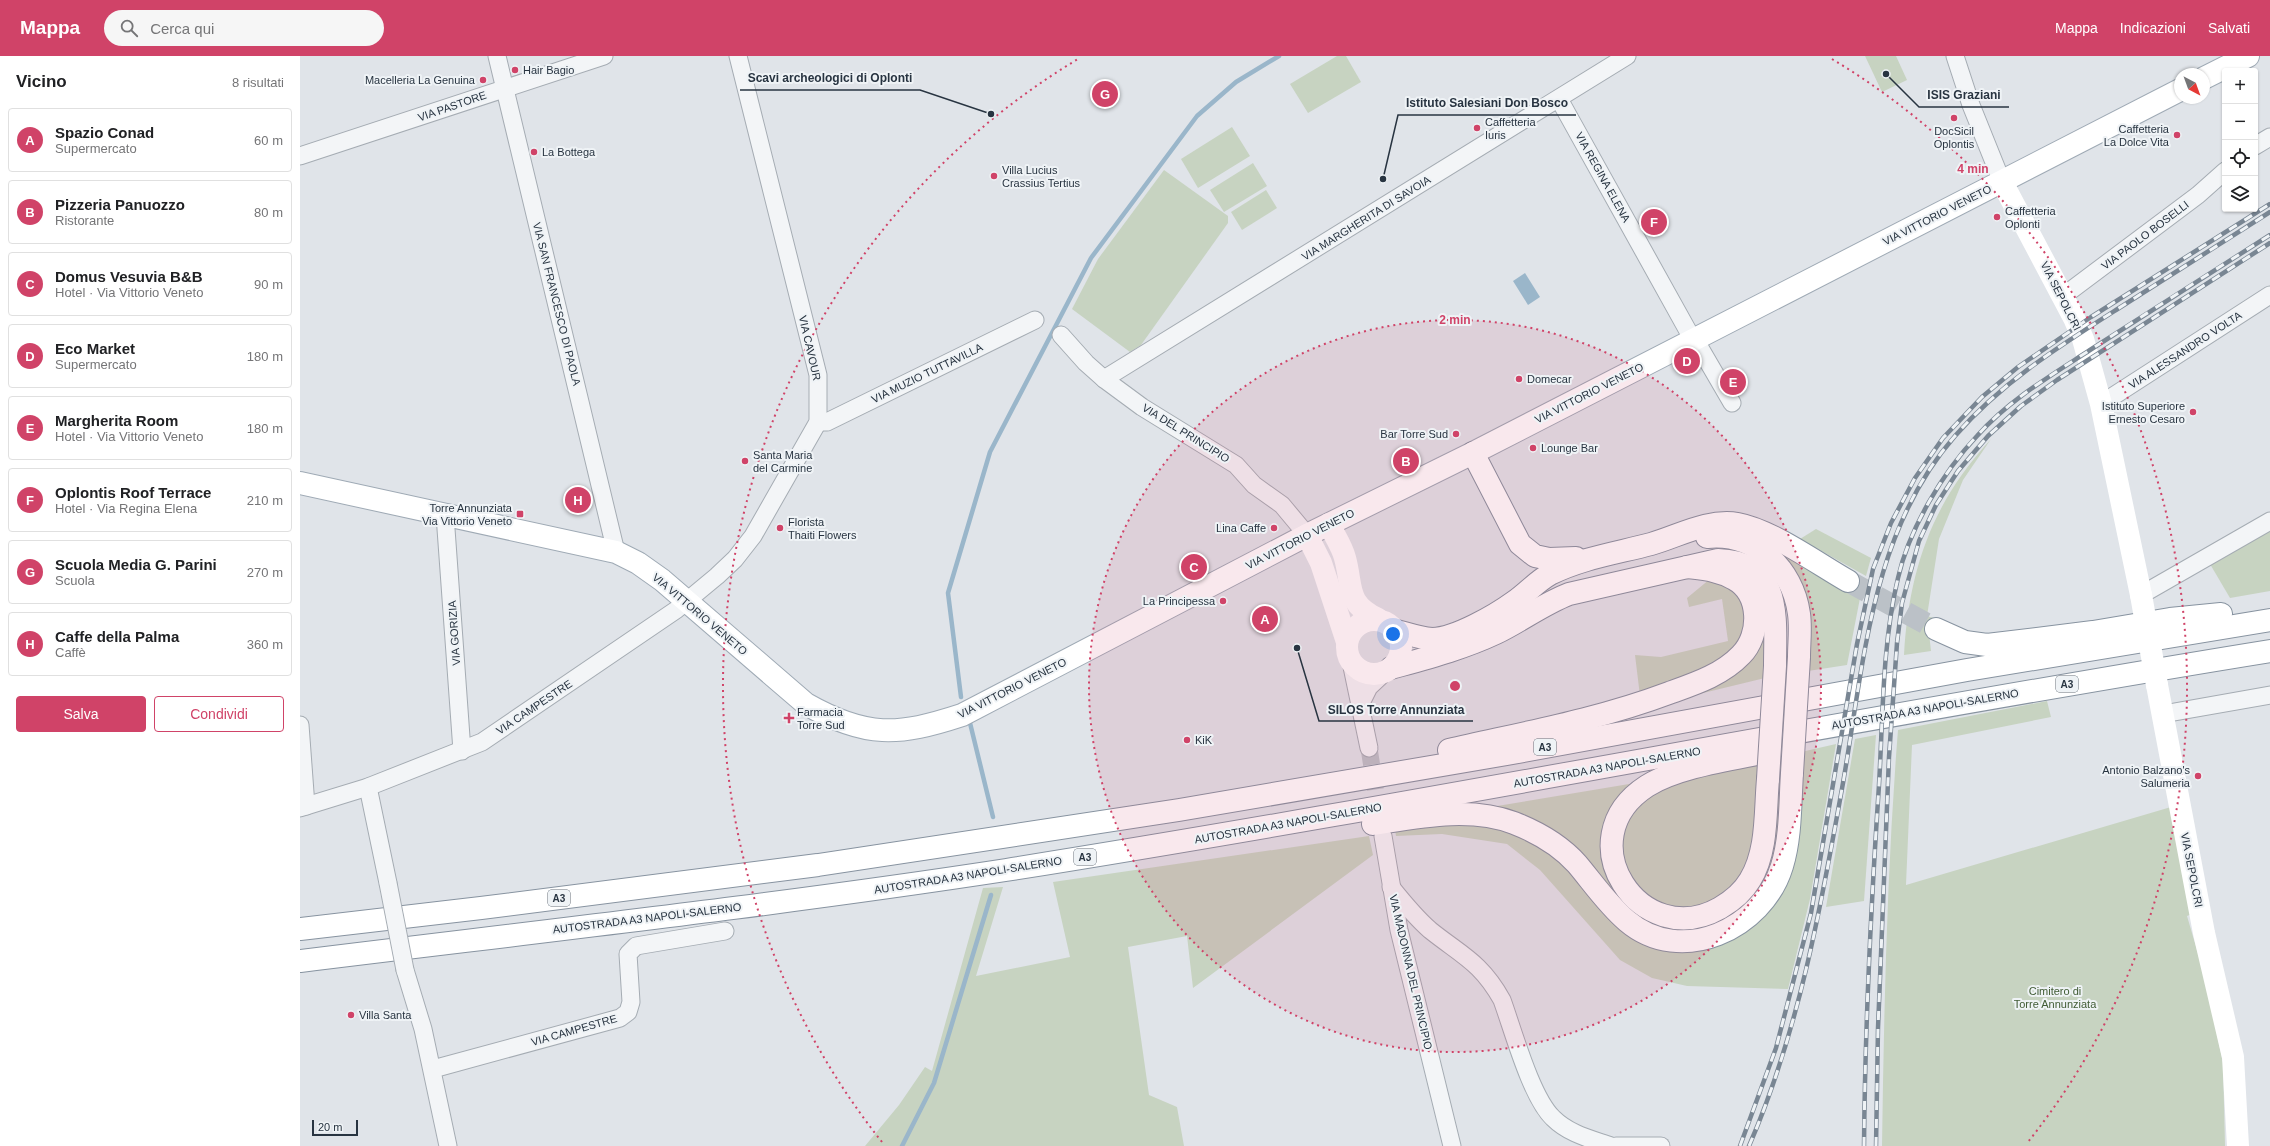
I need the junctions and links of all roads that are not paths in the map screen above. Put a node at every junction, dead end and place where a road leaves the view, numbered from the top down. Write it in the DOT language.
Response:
graph roads {
  1 [pos="497,56"];
  2 [pos="604,56"];
  3 [pos="738,56"];
  4 [pos="1627,56"];
  5 [pos="1955,56"];
  6 [pos="2248,56"];
  7 [pos="2210,75"];
  8 [pos="505,88"];
  9 [pos="2174,93"];
  10 [pos="1559,99"];
  11 [pos="2270,137"];
  12 [pos="2258,144"];
  13 [pos="300,156"];
  14 [pos="2222,174"];
  15 [pos="2002,182"];
  16 [pos="2270,295"];
  17 [pos="2062,297"];
  18 [pos="1035,320"];
  19 [pos="1061,335"];
  20 [pos="1693,340"];
  21 [pos="1104,379"];
  22 [pos="1732,403"];
  23 [pos="2101,404"];
  24 [pos="818,422"];
  25 [pos="1473,453"];
  26 [pos="300,483"];
  27 [pos="445,514"];
  28 [pos="2270,521"];
  29 [pos="1329,524"];
  30 [pos="1307,535"];
  31 [pos="1652,543"];
  32 [pos="616,552"];
  33 [pos="1599,556"];
  34 [pos="1687,567"];
  35 [pos="1848,581"];
  36 [pos="2140,595"];
  37 [pos="685,601"];
  38 [pos="2270,613"];
  39 [pos="1378,619"];
  40 [pos="2270,620"];
  41 [pos="1936,628"];
  42 [pos="1397,630"];
  43 [pos="2270,651"];
  44 [pos="1349,652"];
  45 [pos="1388,670"];
  46 [pos="2270,695"];
  47 [pos="1359,707"];
  48 [pos="2163,714"];
  49 [pos="1864,719"];
  50 [pos="300,725"];
  51 [pos="1368,748"];
  52 [pos="462,751"];
  53 [pos="1334,784"];
  54 [pos="368,787"];
  55 [pos="303,807"];
  56 [pos="1383,836"];
  57 [pos="1175,842"];
  58 [pos="1391,887"];
  59 [pos="300,929"];
  60 [pos="725,931"];
  61 [pos="300,961"];
  62 [pos="433,1069"];
  63 [pos="448,1146"];
  64 [pos="1452,1146"];
  65 [pos="1611,1146"];
  66 [pos="1616,1146"];
  67 [pos="1660,1146"];
  68 [pos="2238,1146"];
  1 -- 8 [label="street, VIA SAN FRANCESCO DI PAOLA"];
  2 -- 8 [label="street, VIA PASTORE"];
  3 -- 24 [label="street, VIA CAVOUR"];
  4 -- 10 [label="street, VIA MARGHERITA DI SAVOIA"];
  5 -- 15 [label="street, VIA SEPOLCRI"];
  6 -- 7 [label="main road"];
  8 -- 13 [label="street, VIA PASTORE"];
  8 -- 32 [label="street, VIA SAN FRANCESCO DI PAOLA"];
  9 -- 15 [label="main road, VIA VITTORIO VENETO"];
  10 -- 20 [label="street, VIA REGINA ELENA"];
  10 -- 21 [label="street, VIA MARGHERITA DI SAVOIA"];
  11 -- 12 [label="street"];
  14 -- 17 [label="street, VIA PAOLO BOSELLI"];
  15 -- 17 [label="main road, VIA SEPOLCRI"];
  15 -- 20 [label="main road, VIA VITTORIO VENETO"];
  16 -- 23 [label="street, VIA ALESSANDRO VOLTA"];
  17 -- 23 [label="main road, VIA SEPOLCRI"];
  18 -- 24 [label="street, VIA MUZIO TUTTAVILLA"];
  19 -- 21 [label="street, VIA DEL PRINCIPIO"];
  20 -- 22 [label="street"];
  20 -- 25 [label="main road, VIA VITTORIO VENETO"];
  21 -- 30 [label="street, VIA DEL PRINCIPIO"];
  23 -- 36 [label="main road, VIA SEPOLCRI"];
  24 -- 37 [label="street, VIA CAVOUR"];
  25 -- 29 [label="main road, VIA VITTORIO VENETO"];
  25 -- 33 [label="main road"];
  26 -- 27 [label="main road, VIA VITTORIO VENETO"];
  27 -- 32 [label="main road, VIA VITTORIO VENETO"];
  27 -- 52 [label="street, VIA GORIZIA"];
  28 -- 36 [label="street"];
  29 -- 30 [label="main road, VIA VITTORIO VENETO"];
  29 -- 39 [label="main road"];
  30 -- 37 [label="main road, VIA VITTORIO VENETO"];
  30 -- 44 [label="main road"];
  31 -- 33 [label="main road"];
  31 -- 35 [label="main road"];
  31 -- 57 [label="main road, bridge"];
  32 -- 37 [label="main road, VIA VITTORIO VENETO"];
  33 -- 42 [label="main road"];
  34 -- 45 [label="main road"];
  34 -- 49 [label="main road, bridge"];
  34 -- 53 [label="main road"];
  36 -- 48 [label="main road, VIA SEPOLCRI, bridge"];
  37 -- 52 [label="street, VIA CAMPESTRE"];
  38 -- 41 [label="main road"];
  39 -- 42 [label="main road"];
  39 -- 44 [label="main road"];
  40 -- 53 [label="main road, A3"];
  42 -- 45 [label="main road"];
  43 -- 49 [label="main road, AUTOSTRADA A3 NAPOLI-SALERNO / A3"];
  44 -- 45 [label="main road"];
  44 -- 47 [label="street"];
  45 -- 47 [label="street"];
  46 -- 48 [label="street"];
  47 -- 51 [label="street"];
  48 -- 68 [label="main road, VIA SEPOLCRI"];
  49 -- 57 [label="main road, AUTOSTRADA A3 NAPOLI-SALERNO / A3"];
  50 -- 55 [label="street"];
  52 -- 54 [label="street, VIA CAMPESTRE"];
  53 -- 59 [label="main road, A3"];
  54 -- 55 [label="street, VIA CAMPESTRE"];
  54 -- 62 [label="street, bridge"];
  56 -- 58 [label="street"];
  57 -- 61 [label="main road, AUTOSTRADA A3 NAPOLI-SALERNO / A3"];
  58 -- 64 [label="street, VIA MADONNA DEL PRINCIPIO"];
  58 -- 65 [label="street, VIA MADONNA DEL PRINCIPIO"];
  60 -- 62 [label="street, VIA CAMPESTRE"];
  62 -- 63 [label="street"];
  66 -- 67 [label="street"];
}
